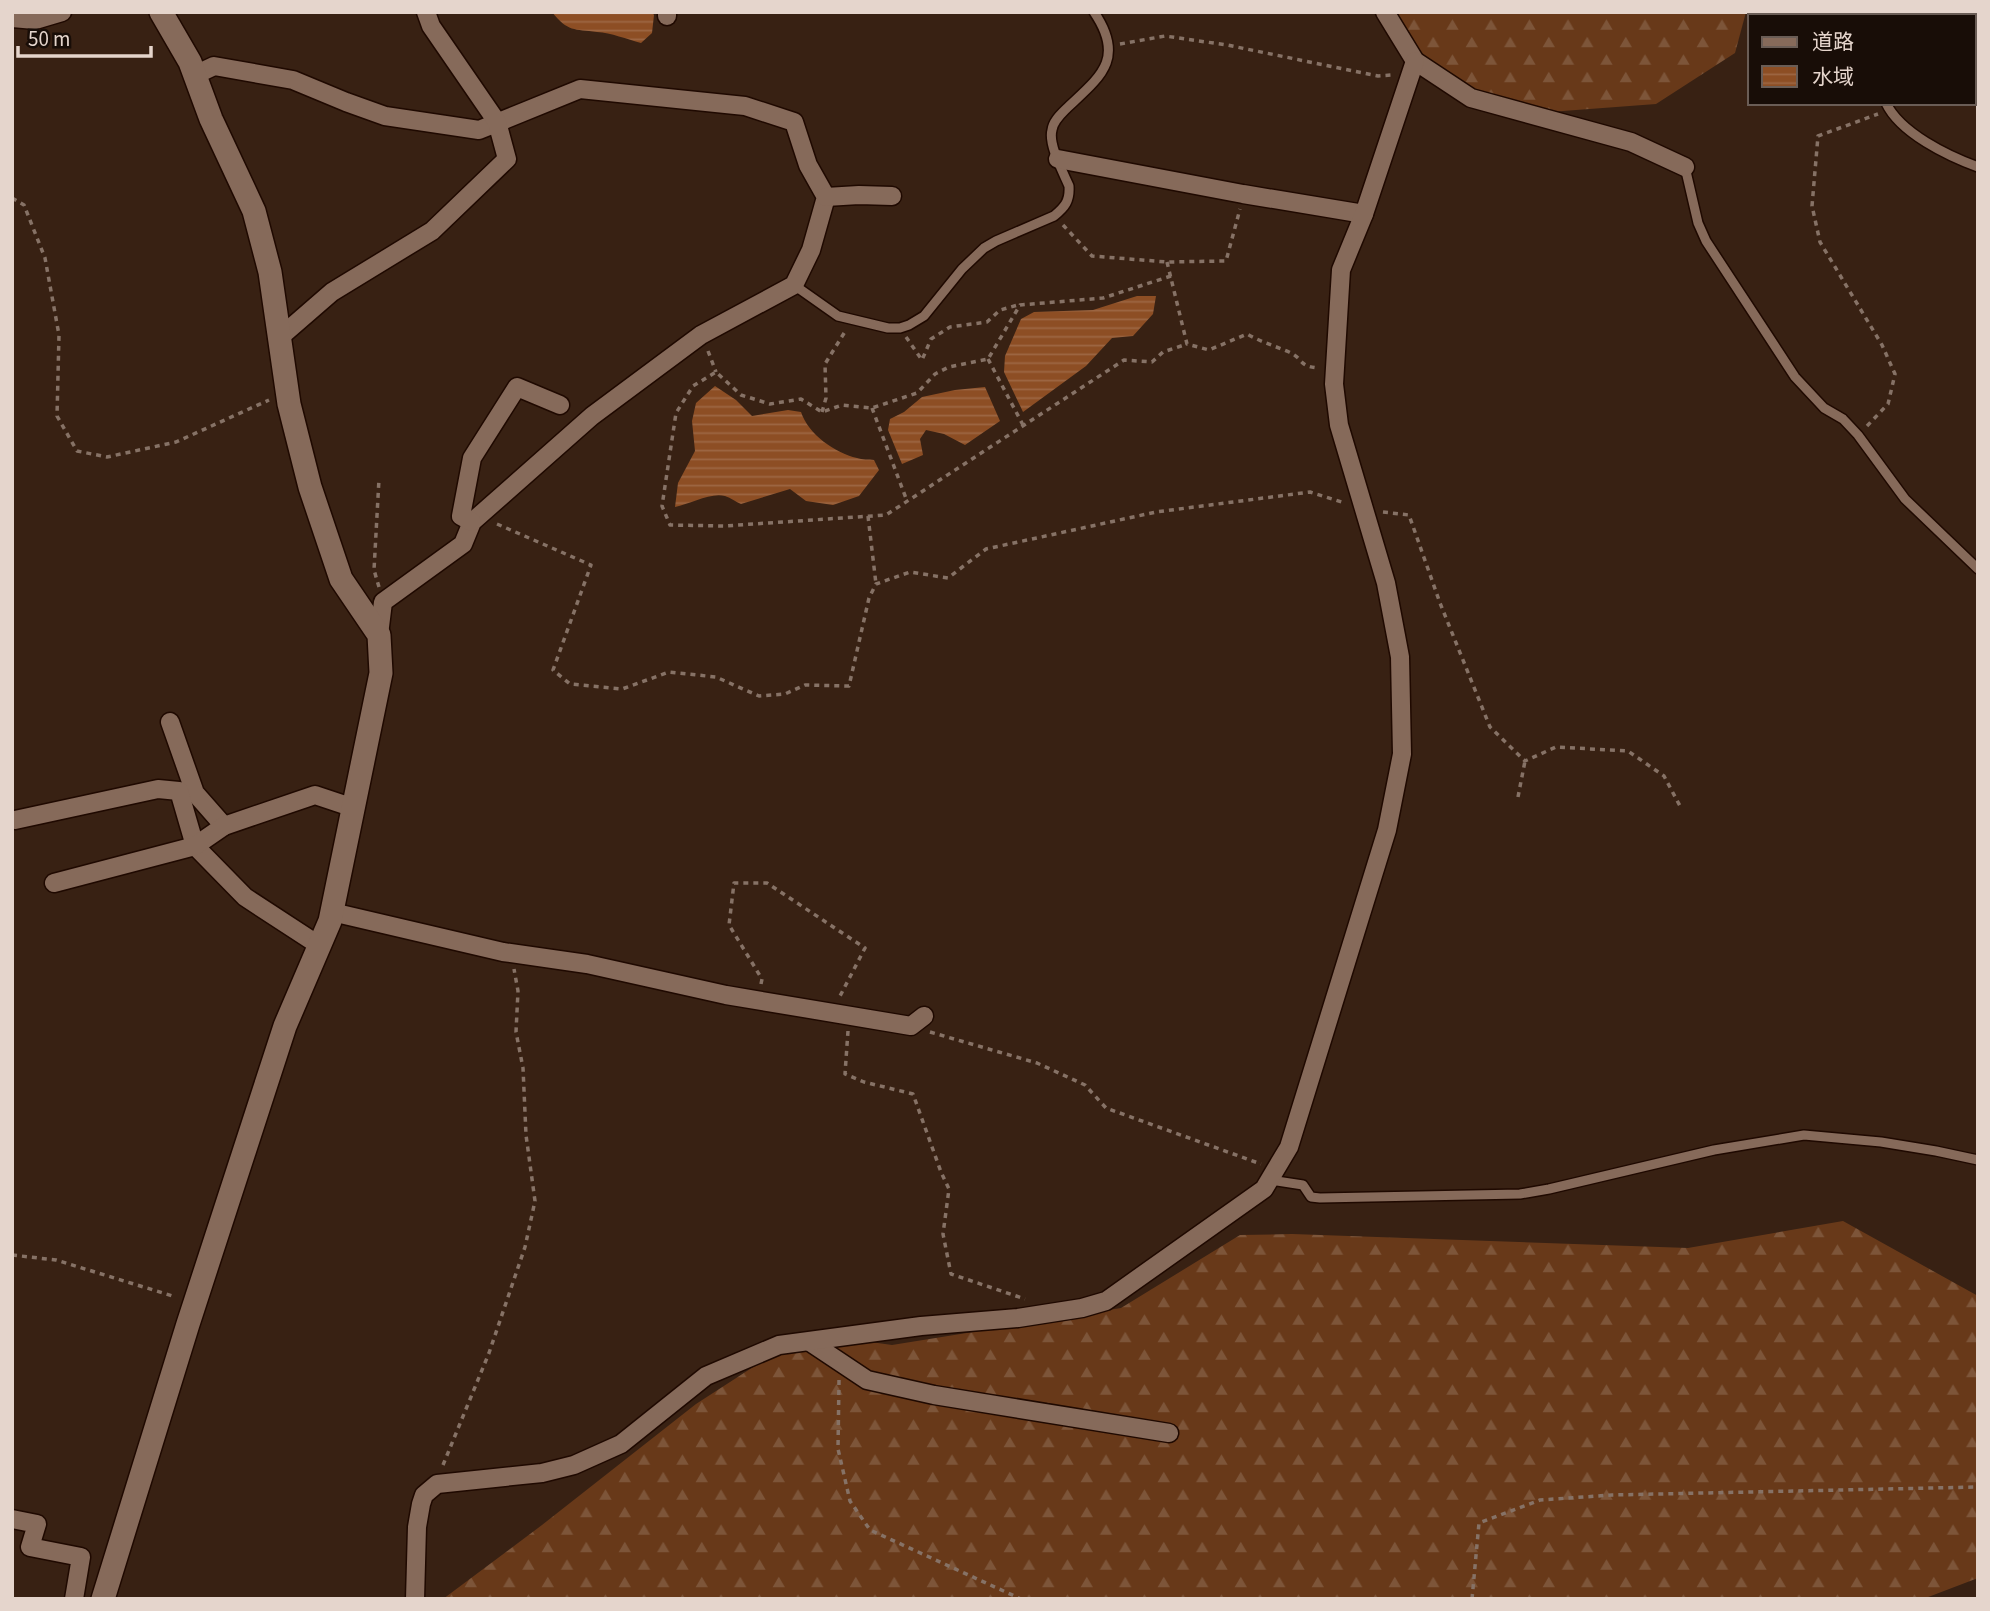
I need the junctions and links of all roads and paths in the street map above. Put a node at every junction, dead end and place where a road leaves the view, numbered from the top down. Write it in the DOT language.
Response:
graph roads {
  1 [pos="61,12"];
  2 [pos="161,12"];
  3 [pos="426,12"];
  4 [pos="1094,12"];
  5 [pos="1385,12"];
  6 [pos="12,18"];
  7 [pos="1108,48"];
  8 [pos="1413,68"];
  9 [pos="195,75"];
  10 [pos="1887,107"];
  11 [pos="497,122"];
  12 [pos="1058,159"];
  13 [pos="1685,167"];
  14 [pos="1978,167"];
  15 [pos="1243,194"];
  16 [pos="892,196"];
  17 [pos="826,197"];
  18 [pos="12,198"];
  19 [pos="1364,214"];
  20 [pos="1054,216"];
  21 [pos="1167,261"];
  22 [pos="1171,276"];
  23 [pos="794,285"];
  24 [pos="1020,304"];
  25 [pos="851,320"];
  26 [pos="900,328"];
  27 [pos="279,338"];
  28 [pos="1187,344"];
  29 [pos="988,359"];
  30 [pos="1335,370"];
  31 [pos="287,392"];
  32 [pos="560,405"];
  33 [pos="872,408"];
  34 [pos="822,412"];
  35 [pos="1023,426"];
  36 [pos="1858,435"];
  37 [pos="379,480"];
  38 [pos="907,502"];
  39 [pos="1364,509"];
  40 [pos="868,516"];
  41 [pos="476,519"];
  42 [pos="1978,569"];
  43 [pos="876,584"];
  44 [pos="383,602"];
  45 [pos="379,635"];
  46 [pos="170,722"];
  47 [pos="1525,761"];
  48 [pos="1518,797"];
  49 [pos="1680,806"];
  50 [pos="354,808"];
  51 [pos="15,820"];
  52 [pos="224,826"];
  53 [pos="195,846"];
  54 [pos="54,883"];
  55 [pos="332,912"];
  56 [pos="320,946"];
  57 [pos="512,953"];
  58 [pos="758,1000"];
  59 [pos="840,1014"];
  60 [pos="917,1021"];
  61 [pos="1978,1160"];
  62 [pos="1273,1175"];
  63 [pos="12,1255"];
  64 [pos="195,1302"];
  65 [pos="1060,1311"];
  66 [pos="810,1342"];
  67 [pos="839,1377"];
  68 [pos="1169,1433"];
  69 [pos="437,1484"];
  70 [pos="1978,1487"];
  71 [pos="12,1519"];
  72 [pos="74,1599"];
  73 [pos="103,1599"];
  74 [pos="415,1599"];
  75 [pos="1021,1599"];
  76 [pos="1472,1599"];
  1 -- 6 [label="street"];
  2 -- 9 [label="street"];
  3 -- 11 [label="street"];
  4 -- 7 [label="lane"];
  5 -- 8 [label="street"];
  7 -- 8 [label="path"];
  7 -- 12 [label="lane"];
  8 -- 13 [label="street"];
  8 -- 19 [label="street"];
  9 -- 11 [label="street"];
  9 -- 27 [label="street"];
  10 -- 14 [label="lane"];
  10 -- 36 [label="path"];
  11 -- 17 [label="street"];
  11 -- 27 [label="street"];
  12 -- 15 [label="street"];
  12 -- 20 [label="lane"];
  13 -- 36 [label="lane"];
  15 -- 19 [label="street"];
  15 -- 21 [label="path"];
  16 -- 17 [label="street"];
  17 -- 23 [label="street"];
  18 -- 31 [label="path"];
  19 -- 30 [label="street"];
  20 -- 21 [label="path"];
  20 -- 26 [label="lane"];
  21 -- 22 [label="path"];
  22 -- 24 [label="path"];
  22 -- 28 [label="path"];
  23 -- 25 [label="lane"];
  23 -- 41 [label="street"];
  24 -- 26 [label="path"];
  24 -- 29 [label="path"];
  25 -- 26 [label="lane"];
  25 -- 34 [label="path"];
  27 -- 31 [label="street"];
  28 -- 30 [label="path"];
  28 -- 35 [label="path"];
  29 -- 33 [label="path"];
  29 -- 35 [label="path"];
  30 -- 39 [label="street"];
  31 -- 45 [label="street"];
  32 -- 41 [label="street"];
  33 -- 34 [label="path"];
  33 -- 38 [label="path"];
  34 -- 40 [label="path"];
  35 -- 38 [label="path"];
  36 -- 42 [label="lane"];
  37 -- 44 [label="path"];
  38 -- 40 [label="path"];
  39 -- 43 [label="path"];
  39 -- 47 [label="path"];
  39 -- 62 [label="street"];
  40 -- 43 [label="path"];
  41 -- 43 [label="path"];
  41 -- 44 [label="street"];
  44 -- 45 [label="street"];
  45 -- 50 [label="street"];
  46 -- 52 [label="street"];
  47 -- 48 [label="path"];
  47 -- 49 [label="path"];
  50 -- 52 [label="street"];
  50 -- 55 [label="street"];
  51 -- 53 [label="street"];
  52 -- 53 [label="street"];
  53 -- 54 [label="street"];
  53 -- 56 [label="street"];
  55 -- 56 [label="street"];
  55 -- 57 [label="street"];
  56 -- 64 [label="street"];
  57 -- 58 [label="street"];
  57 -- 69 [label="path"];
  58 -- 59 [label="street"];
  58 -- 59 [label="path"];
  59 -- 60 [label="street"];
  59 -- 65 [label="path"];
  60 -- 62 [label="path"];
  61 -- 62 [label="lane"];
  62 -- 65 [label="street"];
  63 -- 64 [label="path"];
  64 -- 73 [label="street"];
  65 -- 66 [label="street"];
  66 -- 68 [label="street"];
  66 -- 69 [label="street"];
  67 -- 75 [label="path"];
  69 -- 74 [label="street"];
  70 -- 76 [label="path"];
  71 -- 72 [label="street"];
}
